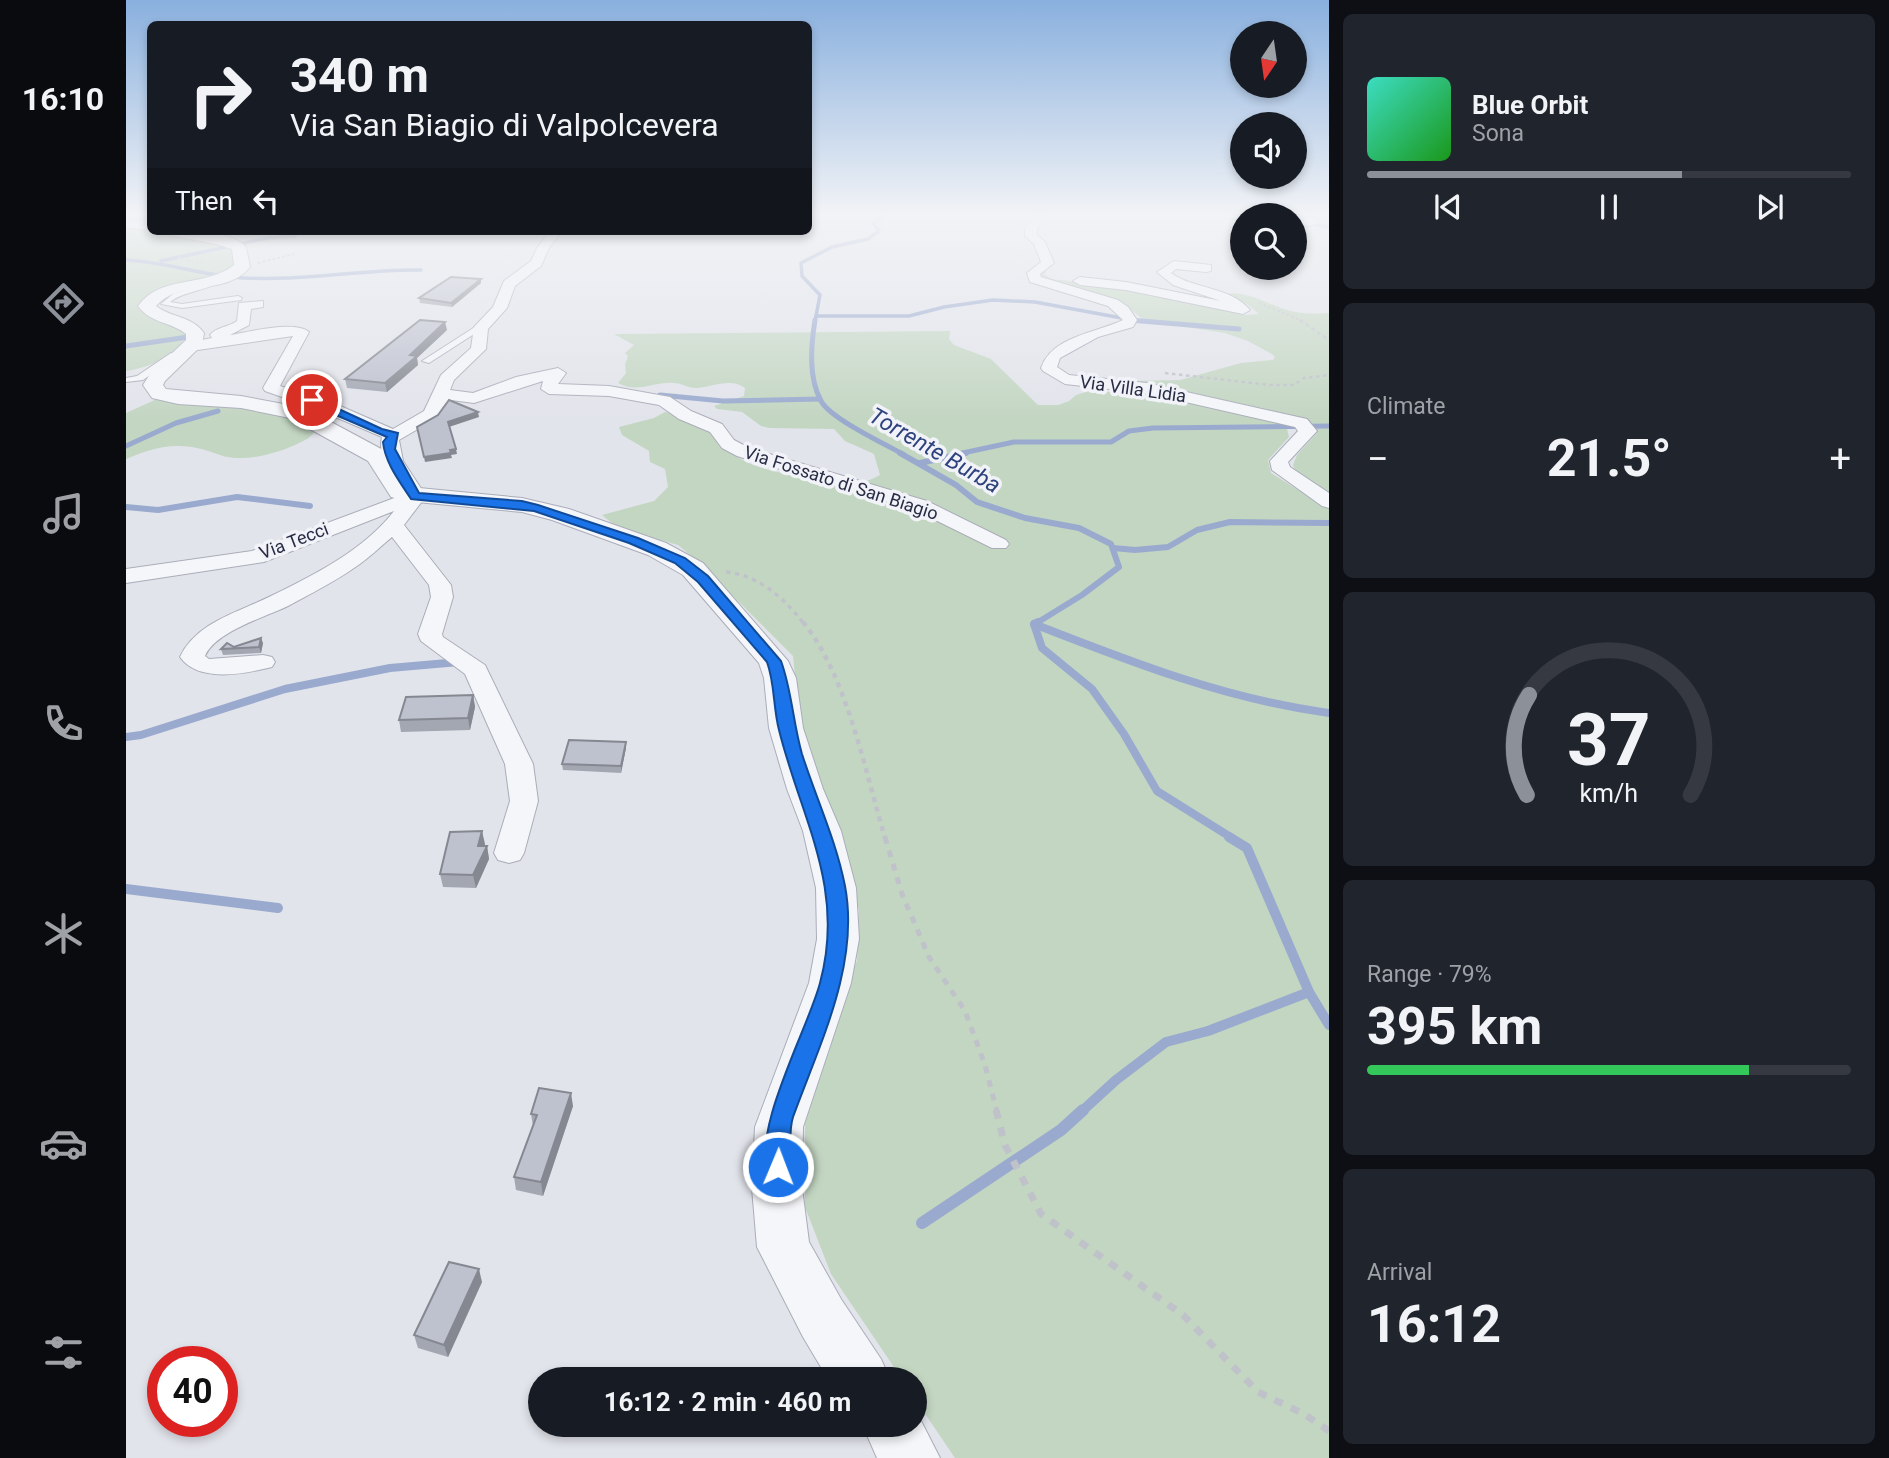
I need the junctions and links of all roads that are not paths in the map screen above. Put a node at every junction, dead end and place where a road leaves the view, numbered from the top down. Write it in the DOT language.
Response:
graph roads {
  1 [pos="191,284"];
  2 [pos="212,284"];
  3 [pos="509,284"];
  4 [pos="1047,284"];
  5 [pos="1111,284"];
  6 [pos="1187,284"];
  7 [pos="238,298"];
  8 [pos="258,304"];
  9 [pos="481,327"];
  10 [pos="190,346"];
  11 [pos="426,361"];
  12 [pos="129,380"];
  13 [pos="436,404"];
  14 [pos="394,435"];
  15 [pos="1329,502"];
  16 [pos="405,511"];
  17 [pos="999,544"];
  18 [pos="126,576"];
  19 [pos="263,662"];
  20 [pos="509,853"];
  21 [pos="853,1367"];
  22 [pos="898,1437"];
  23 [pos="910,1458"];
  1 -- 10 [label="street"];
  2 -- 7 [label="lane"];
  3 -- 9 [label="street"];
  4 -- 15 [label="street, Via Villa Lidia"];
  5 -- 6 [label="street"];
  8 -- 10 [label="street"];
  9 -- 11 [label="lane"];
  9 -- 13 [label="street"];
  10 -- 12 [label="lane"];
  10 -- 14 [label="street"];
  10 -- 16 [label="street"];
  13 -- 14 [label="street"];
  13 -- 17 [label="street, Via Fossato di San Biagio"];
  14 -- 16 [label="street"];
  16 -- 18 [label="street, Via Tecci"];
  16 -- 19 [label="street"];
  16 -- 20 [label="street"];
  16 -- 21 [label="street"];
  22 -- 23 [label="street"];
}
